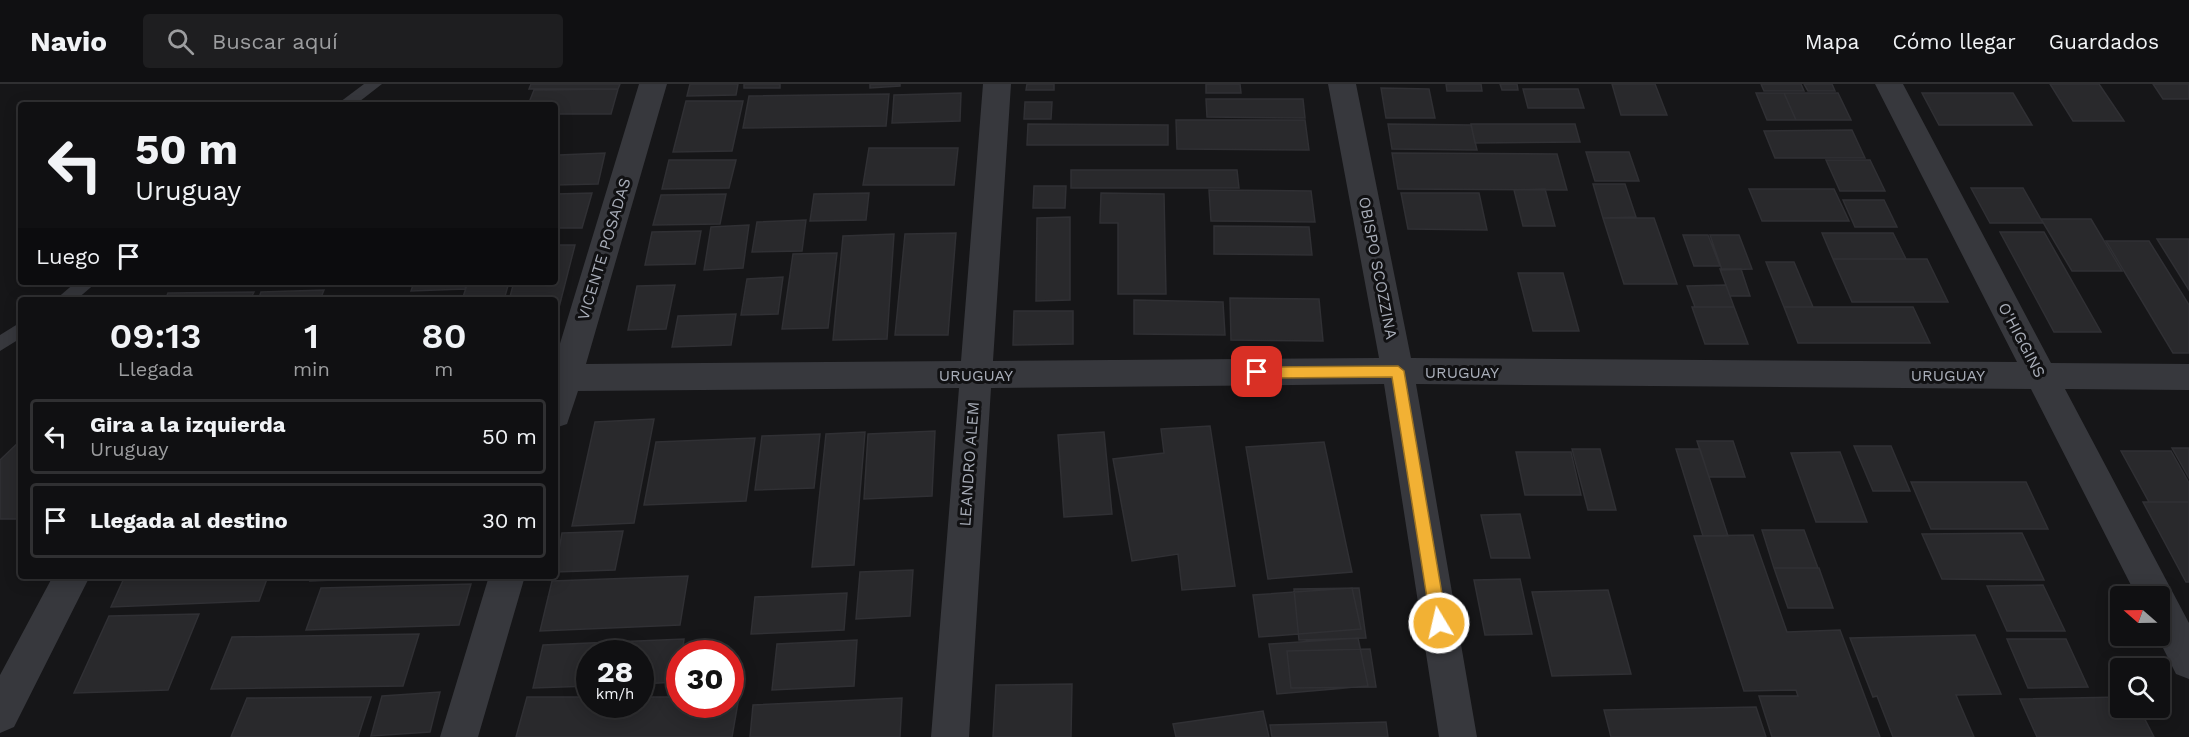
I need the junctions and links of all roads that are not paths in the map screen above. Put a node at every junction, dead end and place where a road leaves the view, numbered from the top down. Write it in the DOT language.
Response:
graph roads {
  1 [pos="375,84"];
  2 [pos="653,84"];
  3 [pos="997,84"];
  4 [pos="1342,84"];
  5 [pos="1889,84"];
  6 [pos="348,102"];
  7 [pos="85,285"];
  8 [pos="67,297"];
  9 [pos="18,331"];
  10 [pos="0,344"];
  11 [pos="1398,371"];
  12 [pos="976,375"];
  13 [pos="2041,376"];
  14 [pos="2189,377"];
  15 [pos="560,378"];
  16 [pos="70,579"];
  17 [pos="506,579"];
  18 [pos="2150,586"];
  19 [pos="2170,624"];
  20 [pos="2189,661"];
  21 [pos="0,714"];
  22 [pos="459,737"];
  23 [pos="950,737"];
  24 [pos="1458,737"];
  1 -- 6 [label="lane"];
  2 -- 15 [label="street, VICENTE POSADAS"];
  3 -- 12 [label="street, LEANDRO ALEM"];
  4 -- 11 [label="street, OBISPO SCOZZINA"];
  5 -- 13 [label="street, O'HIGGINS"];
  7 -- 8 [label="lane"];
  9 -- 10 [label="lane"];
  11 -- 12 [label="street, URUGUAY"];
  11 -- 13 [label="street, URUGUAY"];
  11 -- 24 [label="street, OBISPO SCOZZINA"];
  12 -- 15 [label="street, URUGUAY"];
  12 -- 23 [label="street, LEANDRO ALEM"];
  13 -- 14 [label="street, URUGUAY"];
  13 -- 18 [label="street, O'HIGGINS"];
  16 -- 21 [label="street"];
  17 -- 22 [label="street"];
  19 -- 20 [label="street"];
}
